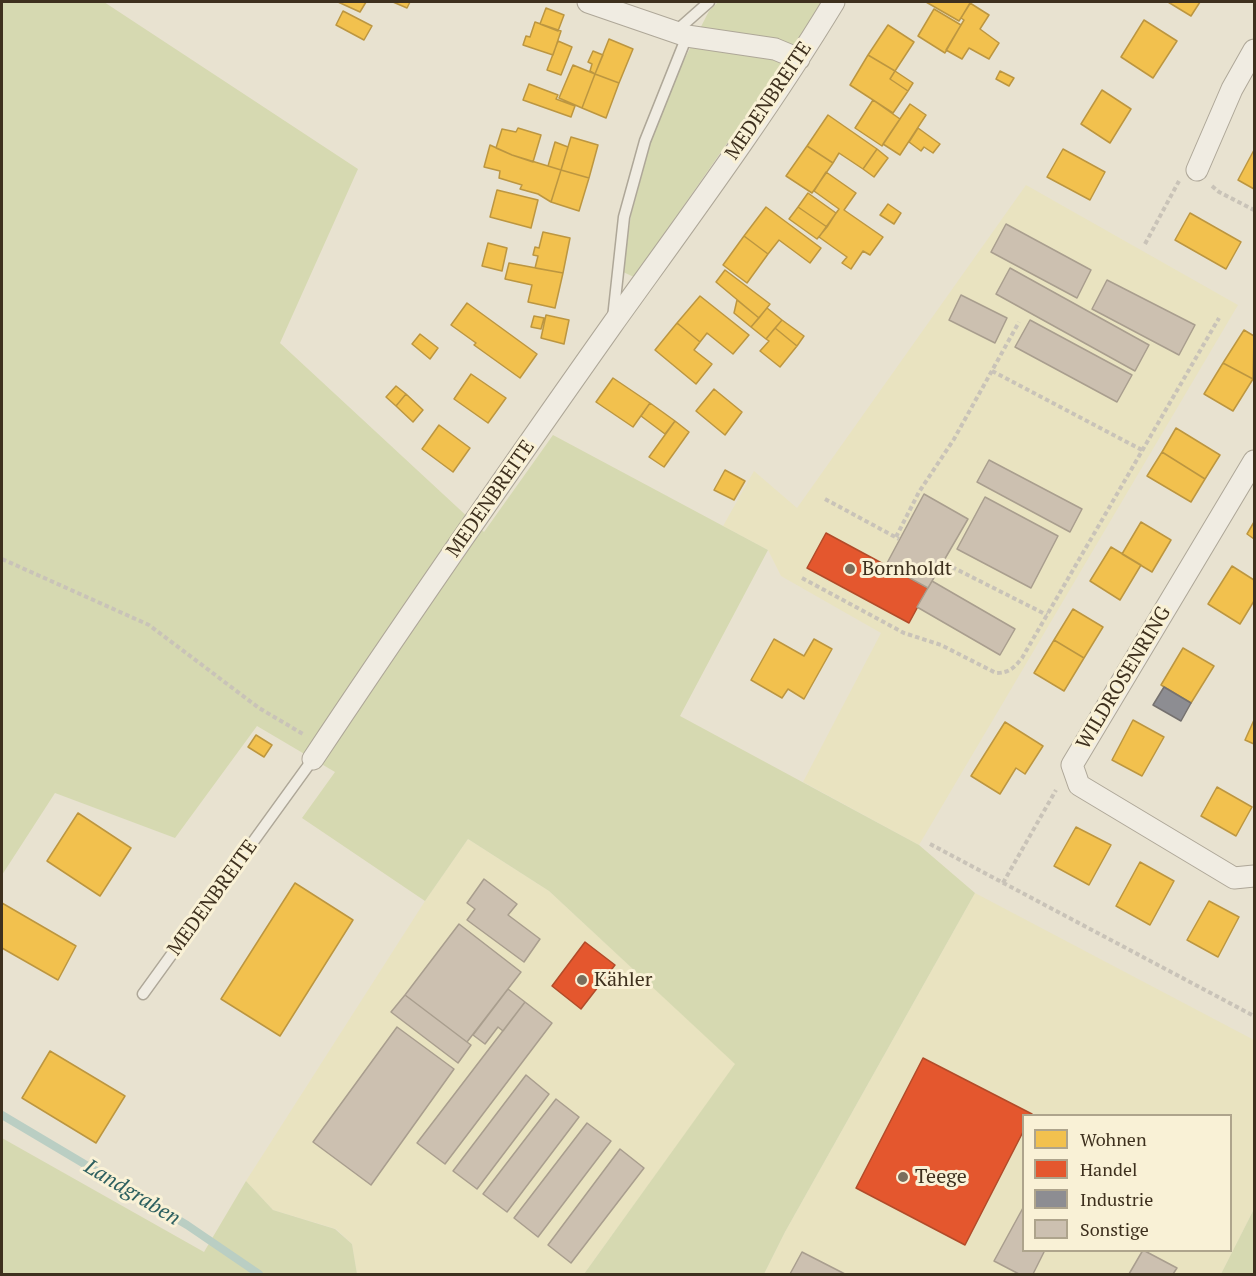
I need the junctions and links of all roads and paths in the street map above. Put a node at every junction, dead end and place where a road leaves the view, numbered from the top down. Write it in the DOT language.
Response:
graph roads {
  1 [pos="588,2"];
  2 [pos="709,2"];
  3 [pos="834,2"];
  4 [pos="681,34"];
  5 [pos="1254,50"];
  6 [pos="799,59"];
  7 [pos="1197,170"];
  8 [pos="1254,210"];
  9 [pos="1145,244"];
  10 [pos="1219,318"];
  11 [pos="1019,322"];
  12 [pos="612,326"];
  13 [pos="992,371"];
  14 [pos="1142,450"];
  15 [pos="1254,461"];
  16 [pos="825,499"];
  17 [pos="2,559"];
  18 [pos="952,567"];
  19 [pos="802,578"];
  20 [pos="1047,615"];
  21 [pos="318,752"];
  22 [pos="1076,776"];
  23 [pos="930,844"];
  24 [pos="1254,876"];
  25 [pos="1003,883"];
  26 [pos="143,994"];
  27 [pos="1254,1016"];
  1 -- 4 [label="street"];
  2 -- 4 [label="lane"];
  3 -- 6 [label="street, MEDENBREITE"];
  4 -- 6 [label="street"];
  4 -- 12 [label="lane"];
  5 -- 7 [label="street"];
  6 -- 12 [label="street, MEDENBREITE"];
  7 -- 8 [label="path"];
  7 -- 9 [label="path"];
  10 -- 14 [label="path"];
  11 -- 13 [label="path"];
  12 -- 21 [label="street, MEDENBREITE"];
  13 -- 14 [label="path"];
  13 -- 16 [label="path"];
  14 -- 20 [label="path"];
  15 -- 22 [label="street, WILDROSENRING"];
  17 -- 21 [label="path"];
  18 -- 20 [label="path"];
  19 -- 20 [label="path"];
  21 -- 26 [label="lane, MEDENBREITE"];
  22 -- 24 [label="street, WILDROSENRING"];
  22 -- 25 [label="path"];
  23 -- 25 [label="path"];
  25 -- 27 [label="path"];
}
